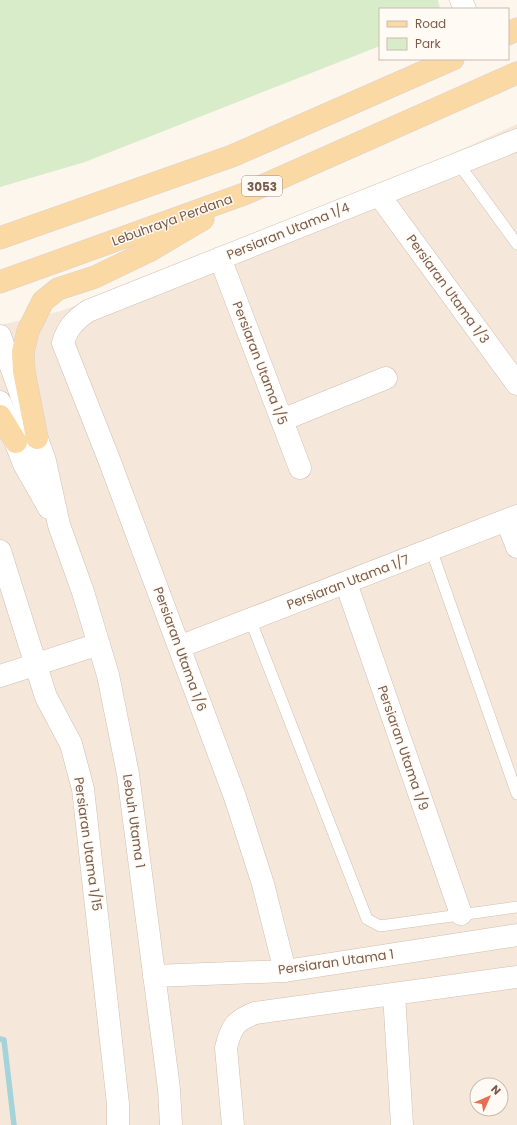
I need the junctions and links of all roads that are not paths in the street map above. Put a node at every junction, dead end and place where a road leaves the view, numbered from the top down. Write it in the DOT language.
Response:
graph roads {
  1 [pos="452,60"];
  2 [pos="517,73"];
  3 [pos="517,140"];
  4 [pos="458,164"];
  5 [pos="244,194"];
  6 [pos="379,195"];
  7 [pos="0,238"];
  8 [pos="517,244"];
  9 [pos="220,258"];
  10 [pos="0,282"];
  11 [pos="66,333"];
  12 [pos="0,336"];
  13 [pos="386,378"];
  14 [pos="517,384"];
  15 [pos="0,402"];
  16 [pos="0,416"];
  17 [pos="282,420"];
  18 [pos="37,438"];
  19 [pos="16,442"];
  20 [pos="300,468"];
  21 [pos="512,518"];
  22 [pos="59,525"];
  23 [pos="517,547"];
  24 [pos="431,549"];
  25 [pos="0,551"];
  26 [pos="346,583"];
  27 [pos="250,620"];
  28 [pos="99,644"];
  29 [pos="179,647"];
  30 [pos="36,665"];
  31 [pos="0,676"];
  32 [pos="517,794"];
  33 [pos="517,907"];
  34 [pos="461,914"];
  35 [pos="517,935"];
  36 [pos="285,971"];
  37 [pos="154,976"];
  38 [pos="517,977"];
  39 [pos="394,994"];
  40 [pos="118,1125"];
  41 [pos="171,1125"];
  42 [pos="233,1125"];
  43 [pos="402,1125"];
  1 -- 7 [label="main road"];
  2 -- 5 [label="main road, Lebuhraya Perdana / 3053"];
  3 -- 4 [label="street, Persiaran Utama 1/4"];
  4 -- 6 [label="street, Persiaran Utama 1/4"];
  4 -- 8 [label="lane"];
  5 -- 10 [label="main road, Lebuhraya Perdana / 3053"];
  5 -- 18 [label="main road"];
  6 -- 9 [label="street, Persiaran Utama 1/4"];
  6 -- 14 [label="street, Persiaran Utama 1/3"];
  9 -- 11 [label="street, Persiaran Utama 1/4"];
  9 -- 17 [label="street, Persiaran Utama 1/5"];
  11 -- 29 [label="street, Persiaran Utama 1/6"];
  12 -- 18 [label="street"];
  13 -- 17 [label="street"];
  15 -- 19 [label="street"];
  16 -- 19 [label="main road"];
  17 -- 20 [label="street, Persiaran Utama 1/5"];
  18 -- 22 [label="street"];
  19 -- 22 [label="street"];
  21 -- 23 [label="street"];
  21 -- 24 [label="street, Persiaran Utama 1/7"];
  22 -- 28 [label="street, Lebuh Utama 1"];
  24 -- 26 [label="street, Persiaran Utama 1/7"];
  24 -- 32 [label="lane"];
  25 -- 30 [label="street, Persiaran Utama 1/15"];
  26 -- 27 [label="street, Persiaran Utama 1/7"];
  26 -- 34 [label="street, Persiaran Utama 1/9"];
  27 -- 29 [label="street, Persiaran Utama 1/7"];
  27 -- 34 [label="lane"];
  28 -- 30 [label="street"];
  28 -- 37 [label="street, Lebuh Utama 1"];
  29 -- 36 [label="street, Persiaran Utama 1/6"];
  30 -- 31 [label="street"];
  30 -- 40 [label="street, Persiaran Utama 1/15"];
  33 -- 34 [label="lane"];
  35 -- 36 [label="street, Persiaran Utama 1"];
  36 -- 37 [label="street, Persiaran Utama 1"];
  37 -- 41 [label="street, Lebuh Utama 1"];
  38 -- 39 [label="street"];
  39 -- 42 [label="street"];
  39 -- 43 [label="street"];
}
